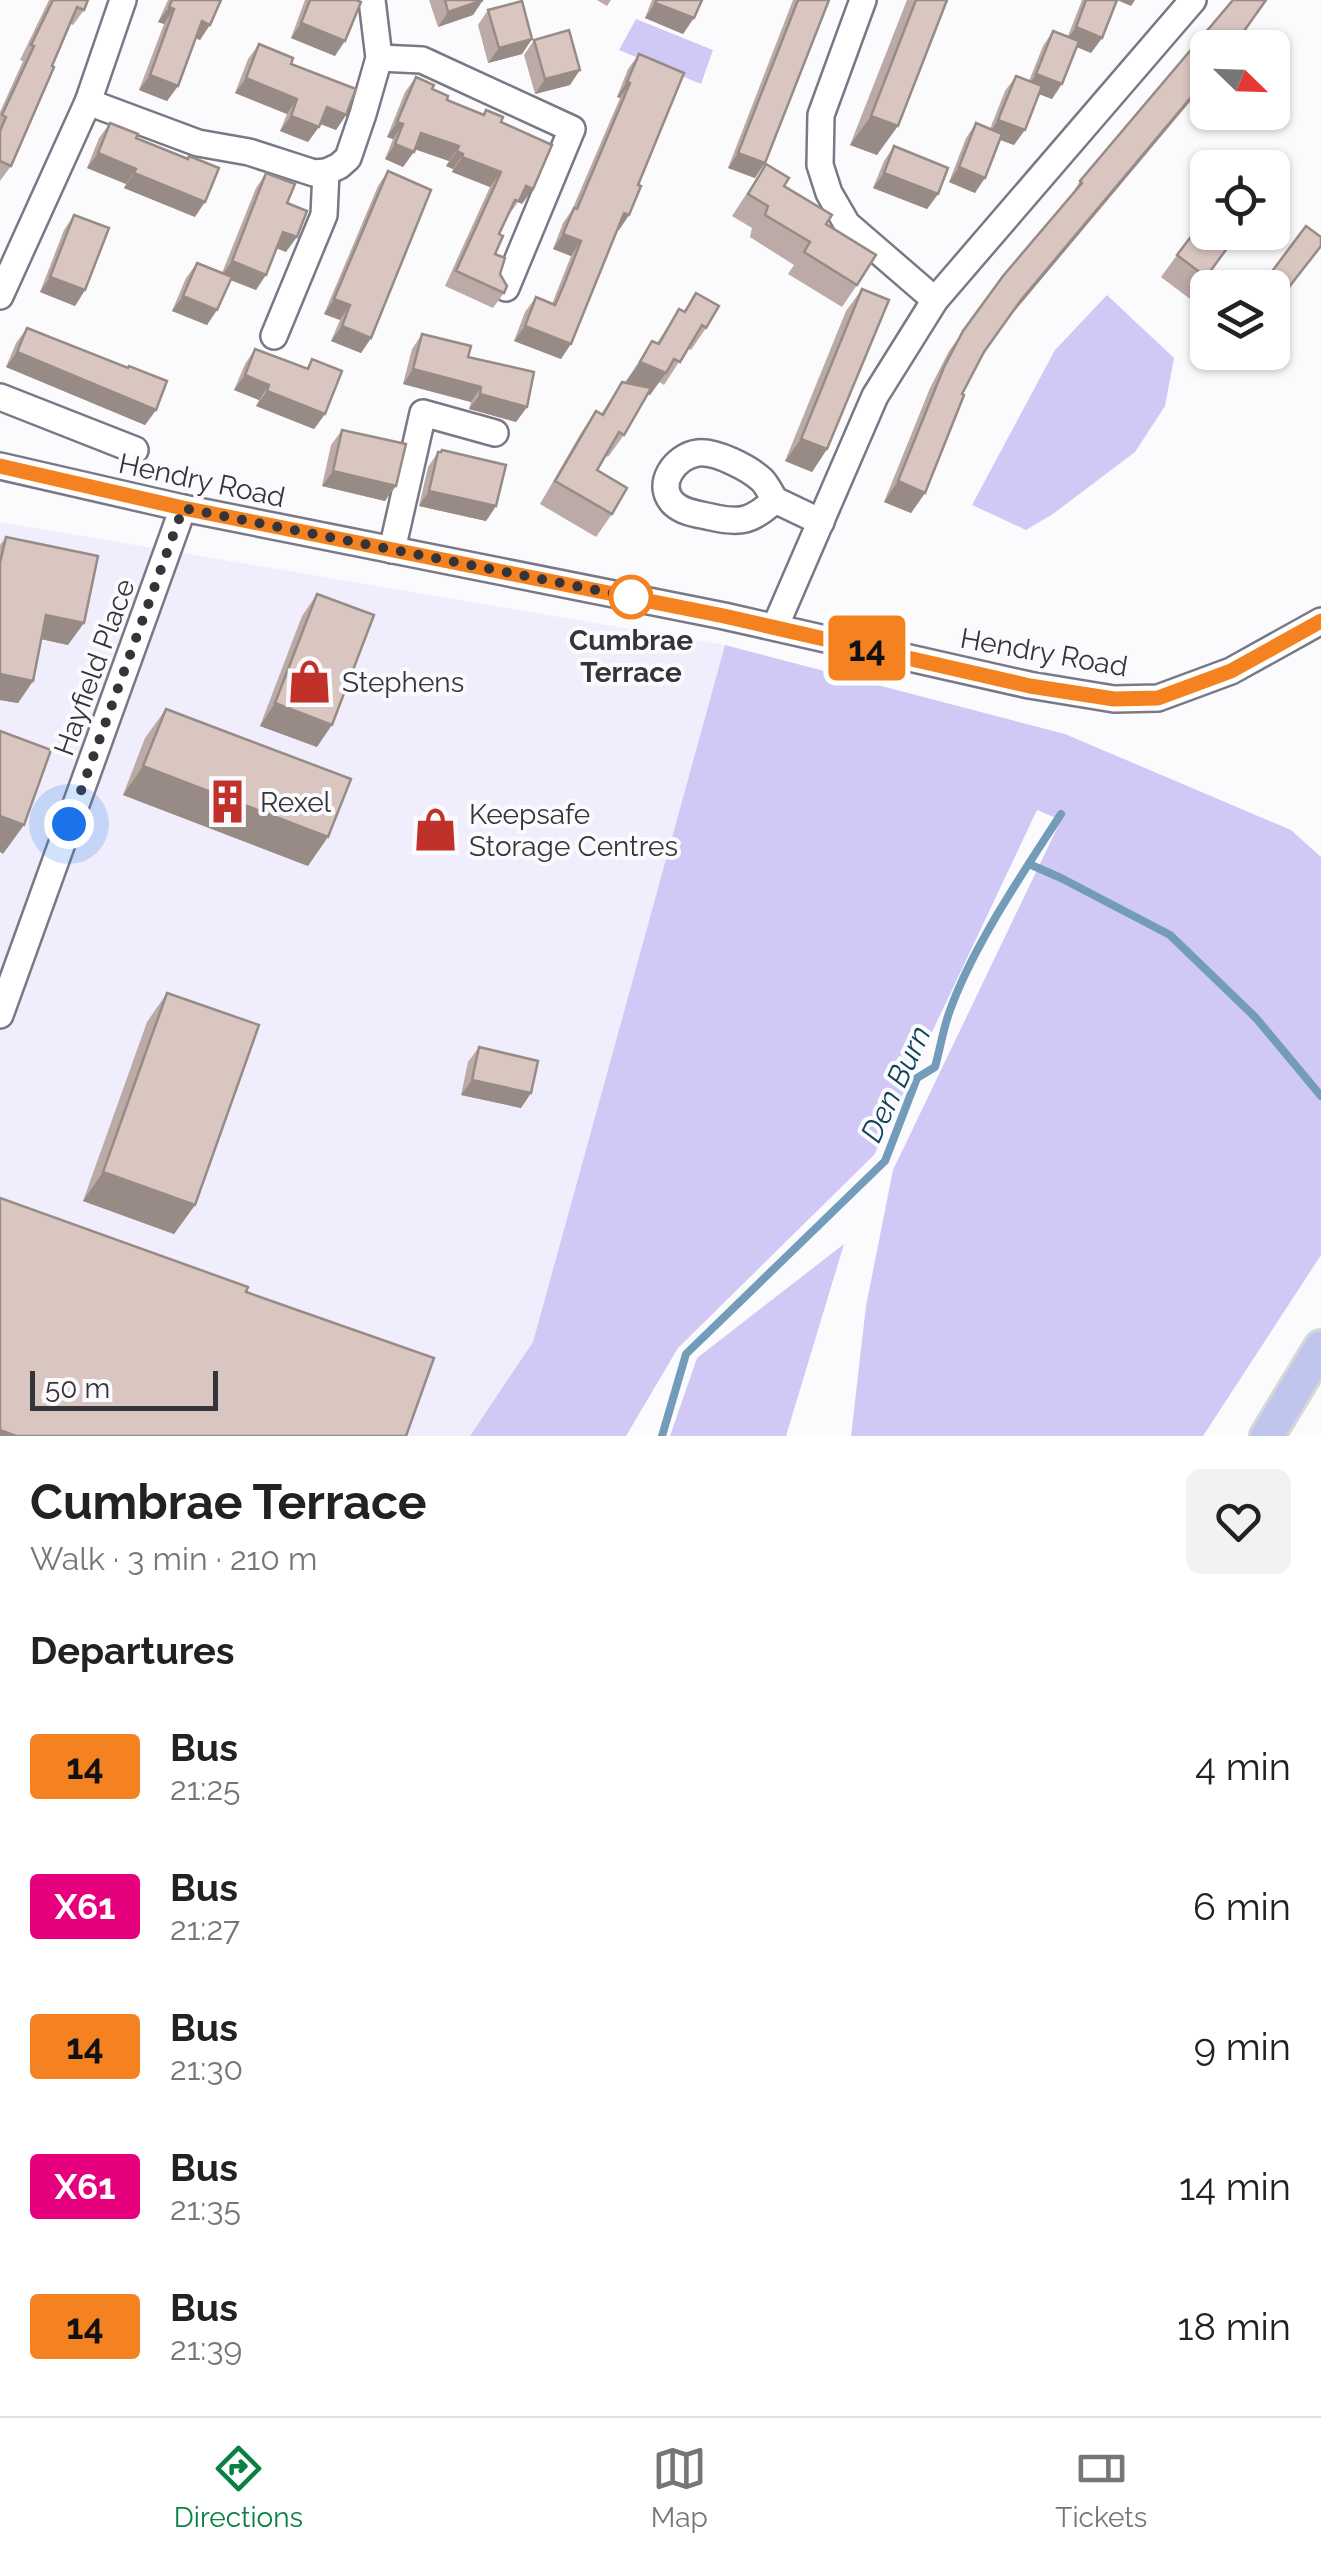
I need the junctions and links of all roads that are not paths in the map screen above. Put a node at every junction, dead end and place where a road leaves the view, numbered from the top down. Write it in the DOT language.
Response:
graph roads {
  1 [pos="123,0"];
  2 [pos="372,0"];
  3 [pos="864,0"];
  4 [pos="1193,0"];
  5 [pos="379,58"];
  6 [pos="88,102"];
  7 [pos="326,172"];
  8 [pos="506,288"];
  9 [pos="0,296"];
  10 [pos="935,300"];
  11 [pos="274,336"];
  12 [pos="0,397"];
  13 [pos="495,434"];
  14 [pos="135,450"];
  15 [pos="0,466"];
  16 [pos="775,500"];
  17 [pos="183,508"];
  18 [pos="821,522"];
  19 [pos="392,550"];
  20 [pos="1321,621"];
  21 [pos="775,627"];
  22 [pos="0,1015"];
  23 [pos="1321,1346"];
  24 [pos="1268,1436"];
  1 -- 6 [label="street"];
  2 -- 5 [label="street"];
  3 -- 10 [label="street"];
  4 -- 10 [label="street"];
  5 -- 7 [label="street"];
  5 -- 8 [label="street"];
  6 -- 7 [label="street"];
  6 -- 9 [label="street"];
  7 -- 11 [label="street"];
  10 -- 18 [label="street"];
  12 -- 14 [label="street"];
  13 -- 19 [label="street"];
  15 -- 17 [label="street, Hendry Road"];
  16 -- 18 [label="street"];
  17 -- 19 [label="street, Hendry Road"];
  17 -- 22 [label="street, Hayfield Place"];
  18 -- 21 [label="street"];
  19 -- 21 [label="street, Hendry Road"];
  20 -- 21 [label="street, Hendry Road"];
  23 -- 24 [label="main road"];
}
